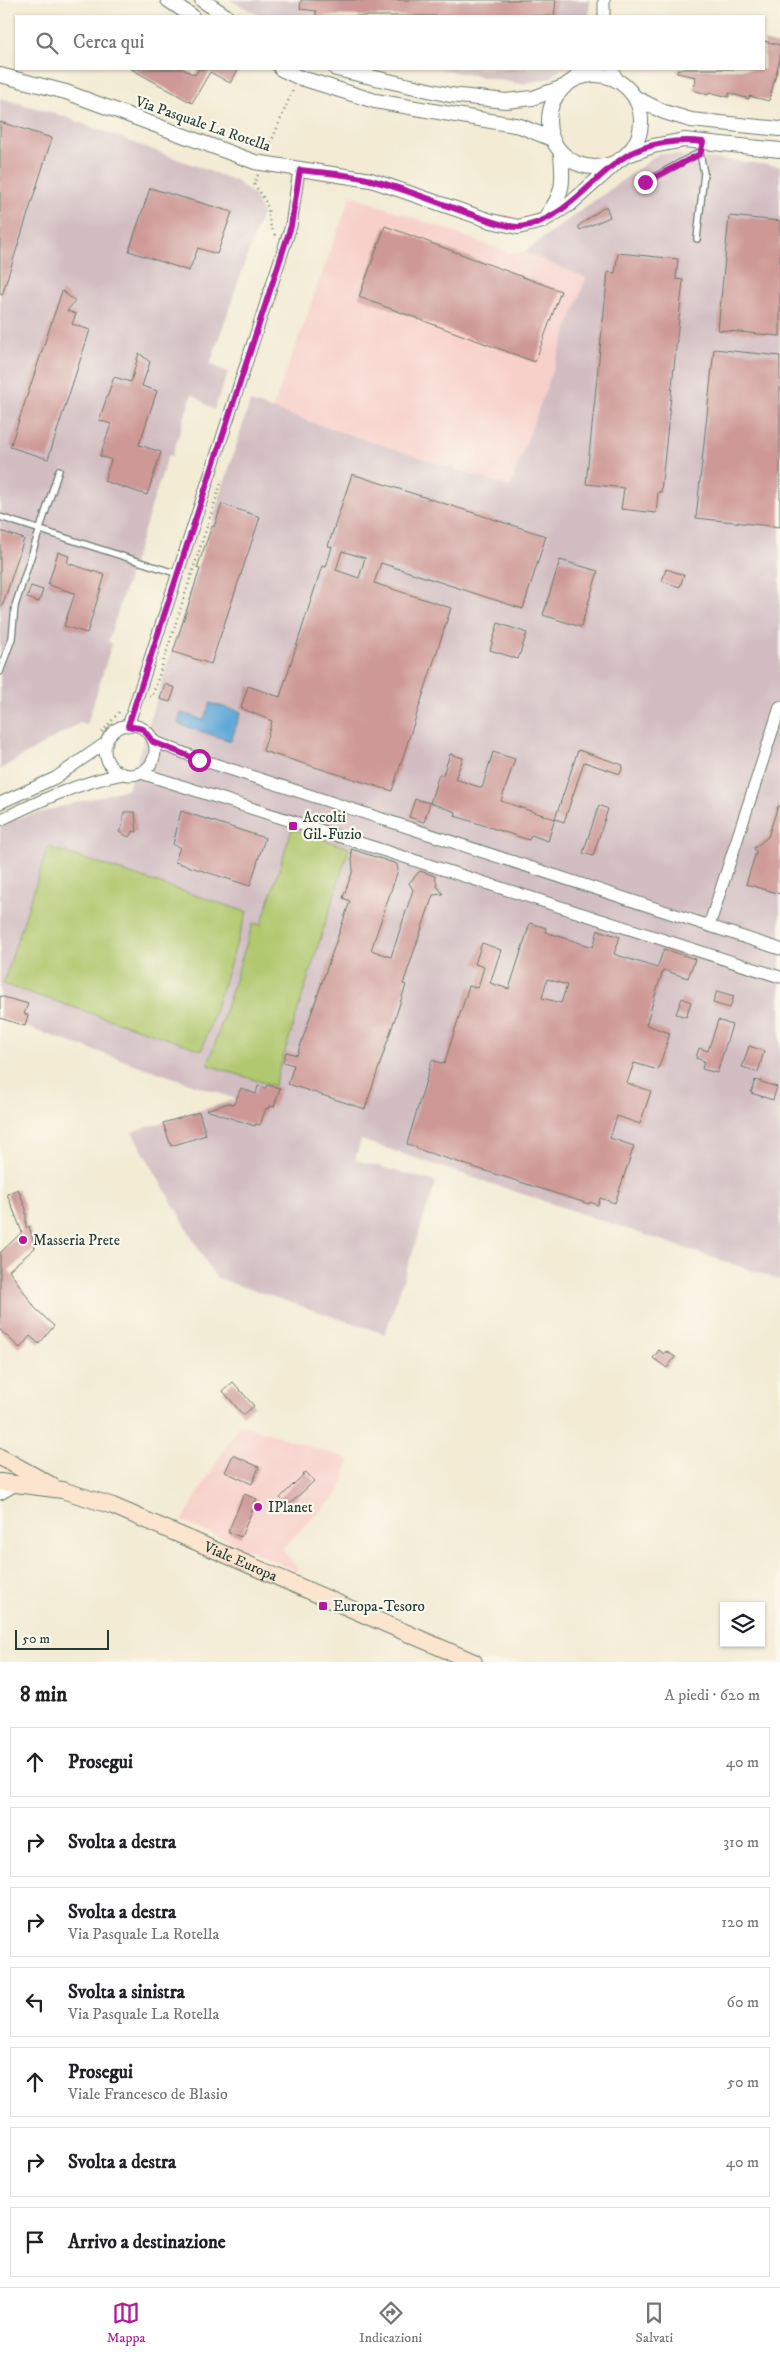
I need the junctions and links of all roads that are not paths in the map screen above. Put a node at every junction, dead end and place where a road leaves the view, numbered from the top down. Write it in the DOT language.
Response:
graph roads {
  1 [pos="168,0"];
  2 [pos="202,0"];
  3 [pos="190,15"];
  4 [pos="224,15"];
  5 [pos="283,70"];
  6 [pos="340,70"];
  7 [pos="578,70"];
  8 [pos="615,74"];
  9 [pos="0,75"];
  10 [pos="567,84"];
  11 [pos="636,98"];
  12 [pos="780,129"];
  13 [pos="552,139"];
  14 [pos="702,148"];
  15 [pos="780,150"];
  16 [pos="561,153"];
  17 [pos="628,155"];
  18 [pos="615,164"];
  19 [pos="300,170"];
  20 [pos="645,182"];
  21 [pos="542,221"];
  22 [pos="698,239"];
  23 [pos="59,470"];
  24 [pos="0,517"];
  25 [pos="40,530"];
  26 [pos="178,574"];
  27 [pos="0,672"];
  28 [pos="780,707"];
  29 [pos="128,726"];
  30 [pos="107,742"];
  31 [pos="153,742"];
  32 [pos="141,773"];
  33 [pos="122,774"];
  34 [pos="0,803"];
  35 [pos="0,820"];
  36 [pos="709,926"];
  37 [pos="780,949"];
  38 [pos="780,976"];
  39 [pos="0,1457"];
  40 [pos="0,1482"];
  41 [pos="18,1484"];
  42 [pos="62,1490"];
  43 [pos="0,1494"];
  44 [pos="474,1662"];
  1 -- 3 [label="street"];
  2 -- 4 [label="street"];
  5 -- 13 [label="street"];
  6 -- 10 [label="street"];
  7 -- 10 [label="street"];
  8 -- 10 [label="street"];
  8 -- 11 [label="street"];
  9 -- 19 [label="street, Via Pasquale La Rotella"];
  10 -- 13 [label="street"];
  11 -- 12 [label="street"];
  11 -- 17 [label="street"];
  13 -- 16 [label="street"];
  14 -- 15 [label="street"];
  14 -- 17 [label="street"];
  14 -- 20 [label="lane"];
  14 -- 22 [label="lane"];
  16 -- 18 [label="street"];
  16 -- 21 [label="street"];
  17 -- 18 [label="street"];
  18 -- 21 [label="street, Via Pasquale La Rotella"];
  19 -- 21 [label="street, Via Pasquale La Rotella"];
  19 -- 26 [label="street"];
  23 -- 25 [label="lane"];
  24 -- 25 [label="lane"];
  25 -- 26 [label="lane"];
  25 -- 27 [label="lane"];
  26 -- 29 [label="street"];
  28 -- 36 [label="street"];
  29 -- 30 [label="street"];
  29 -- 31 [label="street"];
  30 -- 33 [label="street"];
  30 -- 34 [label="street"];
  31 -- 32 [label="street"];
  31 -- 36 [label="street"];
  32 -- 33 [label="street"];
  32 -- 38 [label="street"];
  33 -- 35 [label="street"];
  36 -- 37 [label="street"];
  39 -- 42 [label="main road"];
  40 -- 41 [label="main road, Viale Europa"];
  41 -- 42 [label="main road, Viale Europa"];
  41 -- 43 [label="street"];
  42 -- 44 [label="main road, Viale Europa"];
}
